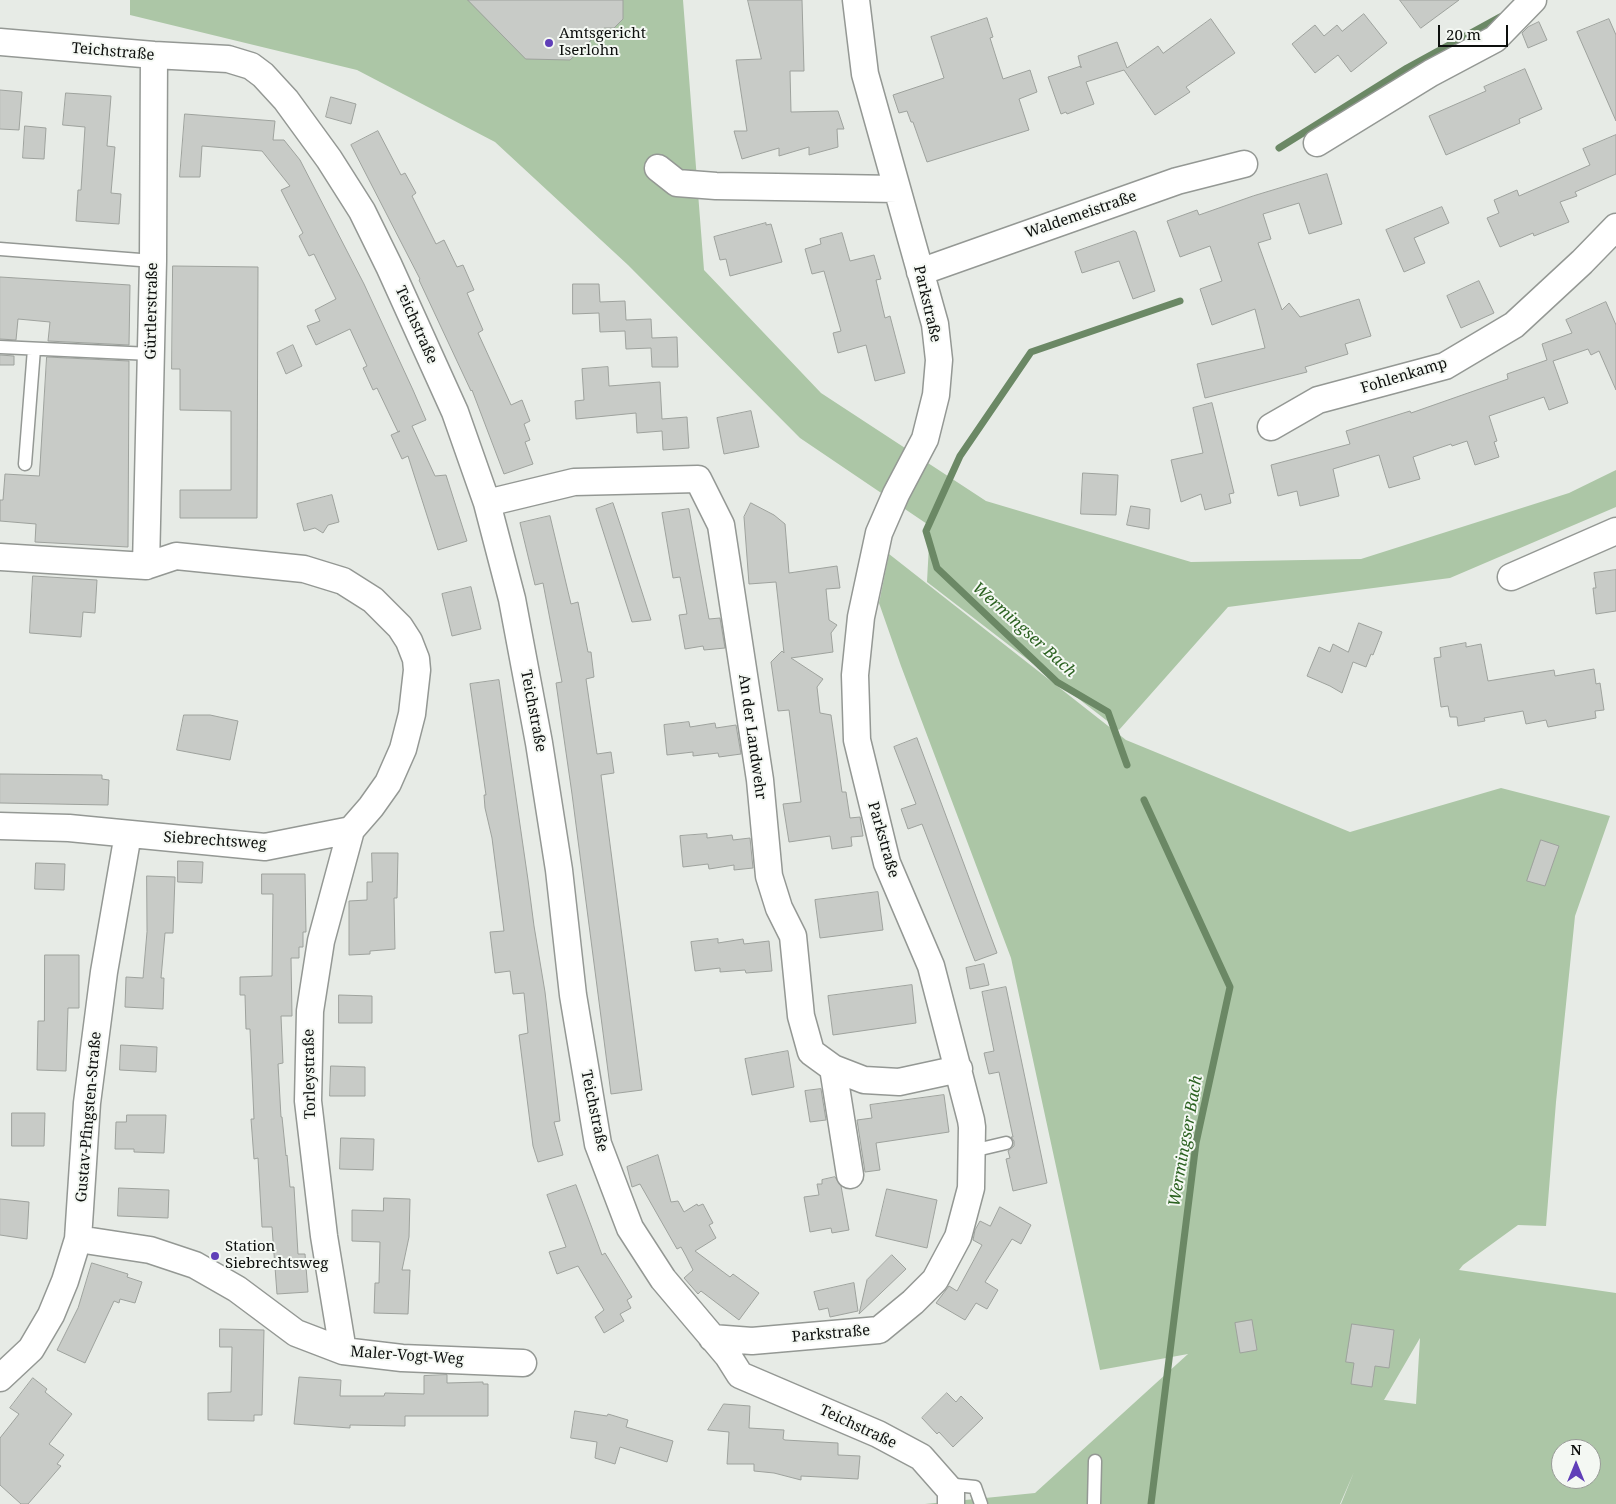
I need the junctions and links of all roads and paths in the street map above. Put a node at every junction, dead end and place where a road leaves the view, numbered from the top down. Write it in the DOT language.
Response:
graph roads {
  1 [pos="856,0"];
  2 [pos="1533,0"];
  3 [pos="0,42"];
  4 [pos="154,55"];
  5 [pos="1317,143"];
  6 [pos="1244,164"];
  7 [pos="658,168"];
  8 [pos="897,189"];
  9 [pos="1616,227"];
  10 [pos="0,249"];
  11 [pos="153,262"];
  12 [pos="920,272"];
  13 [pos="0,347"];
  14 [pos="34,348"];
  15 [pos="151,354"];
  16 [pos="1272,427"];
  17 [pos="25,464"];
  18 [pos="488,503"];
  19 [pos="1616,531"];
  20 [pos="0,557"];
  21 [pos="146,566"];
  22 [pos="1511,577"];
  23 [pos="0,826"];
  24 [pos="351,830"];
  25 [pos="128,834"];
  26 [pos="833,1068"];
  27 [pos="959,1069"];
  28 [pos="1006,1143"];
  29 [pos="972,1151"];
  30 [pos="850,1175"];
  31 [pos="78,1239"];
  32 [pos="712,1338"];
  33 [pos="343,1351"];
  34 [pos="523,1363"];
  35 [pos="0,1377"];
  36 [pos="1095,1461"];
  37 [pos="947,1494"];
  38 [pos="981,1504"];
  39 [pos="1094,1504"];
  1 -- 8 [label="street, Parkstraße"];
  2 -- 5 [label="street"];
  3 -- 4 [label="street, Teichstraße"];
  4 -- 11 [label="street, Gürtlerstraße"];
  4 -- 18 [label="street, Teichstraße"];
  6 -- 12 [label="street, Waldemeistraße"];
  7 -- 8 [label="street"];
  8 -- 12 [label="street, Parkstraße"];
  9 -- 16 [label="street, Fohlenkamp"];
  10 -- 11 [label="lane"];
  11 -- 15 [label="street, Gürtlerstraße"];
  12 -- 27 [label="street, Parkstraße"];
  13 -- 14 [label="lane"];
  14 -- 15 [label="lane"];
  14 -- 17 [label="lane"];
  15 -- 21 [label="street, Gürtlerstraße"];
  18 -- 26 [label="street, An der Landwehr"];
  18 -- 32 [label="street, Teichstraße"];
  19 -- 22 [label="street"];
  20 -- 21 [label="street"];
  21 -- 24 [label="street"];
  23 -- 25 [label="street, Siebrechtsweg"];
  24 -- 25 [label="street, Siebrechtsweg"];
  24 -- 33 [label="street, Torleystraße"];
  25 -- 31 [label="street, Gustav-Pfingsten-Straße"];
  26 -- 27 [label="street, An der Landwehr"];
  26 -- 30 [label="street"];
  27 -- 29 [label="street, Parkstraße"];
  28 -- 29 [label="lane"];
  29 -- 32 [label="street, Parkstraße"];
  31 -- 33 [label="street, Maler-Vogt-Weg"];
  31 -- 35 [label="street, Gustav-Pfingsten-Straße"];
  32 -- 37 [label="street, Teichstraße"];
  33 -- 34 [label="street, Maler-Vogt-Weg"];
  36 -- 39 [label="lane"];
  37 -- 38 [label="lane"];
}
